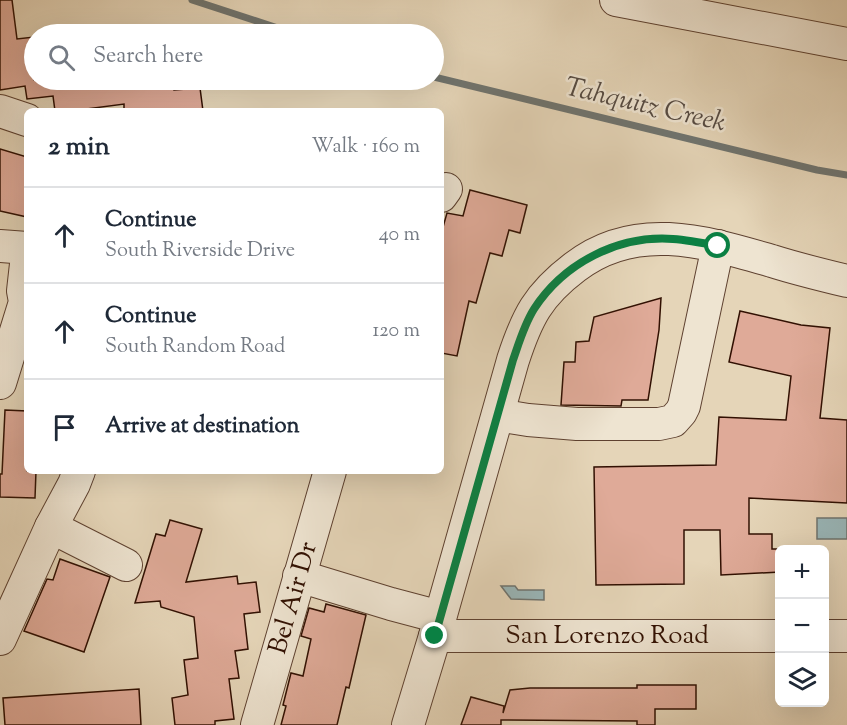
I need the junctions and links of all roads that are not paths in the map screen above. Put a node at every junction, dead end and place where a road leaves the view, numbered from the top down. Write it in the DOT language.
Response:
graph roads {
  1 [pos="616,0"];
  2 [pos="847,44"];
  3 [pos="0,111"];
  4 [pos="24,119"];
  5 [pos="0,246"];
  6 [pos="718,246"];
  7 [pos="24,248"];
  8 [pos="24,266"];
  9 [pos="847,281"];
  10 [pos="17,290"];
  11 [pos="24,306"];
  12 [pos="0,383"];
  13 [pos="498,415"];
  14 [pos="78,474"];
  15 [pos="329,474"];
  16 [pos="51,527"];
  17 [pos="126,565"];
  18 [pos="299,576"];
  19 [pos="437,627"];
  20 [pos="775,636"];
  21 [pos="829,636"];
  22 [pos="847,636"];
  23 [pos="0,639"];
  24 [pos="257,725"];
  25 [pos="408,725"];
  1 -- 2 [label="street"];
  3 -- 4 [label="street"];
  5 -- 7 [label="street"];
  6 -- 9 [label="street"];
  6 -- 13 [label="street"];
  6 -- 13 [label="street"];
  8 -- 10 [label="street"];
  11 -- 12 [label="street"];
  13 -- 19 [label="street"];
  14 -- 16 [label="street"];
  15 -- 18 [label="street, Bel Air Dr"];
  16 -- 17 [label="street"];
  16 -- 23 [label="street"];
  18 -- 19 [label="street, San Lorenzo Road"];
  18 -- 24 [label="street, Bel Air Dr"];
  19 -- 20 [label="street, San Lorenzo Road"];
  19 -- 25 [label="street"];
  21 -- 22 [label="street"];
}
